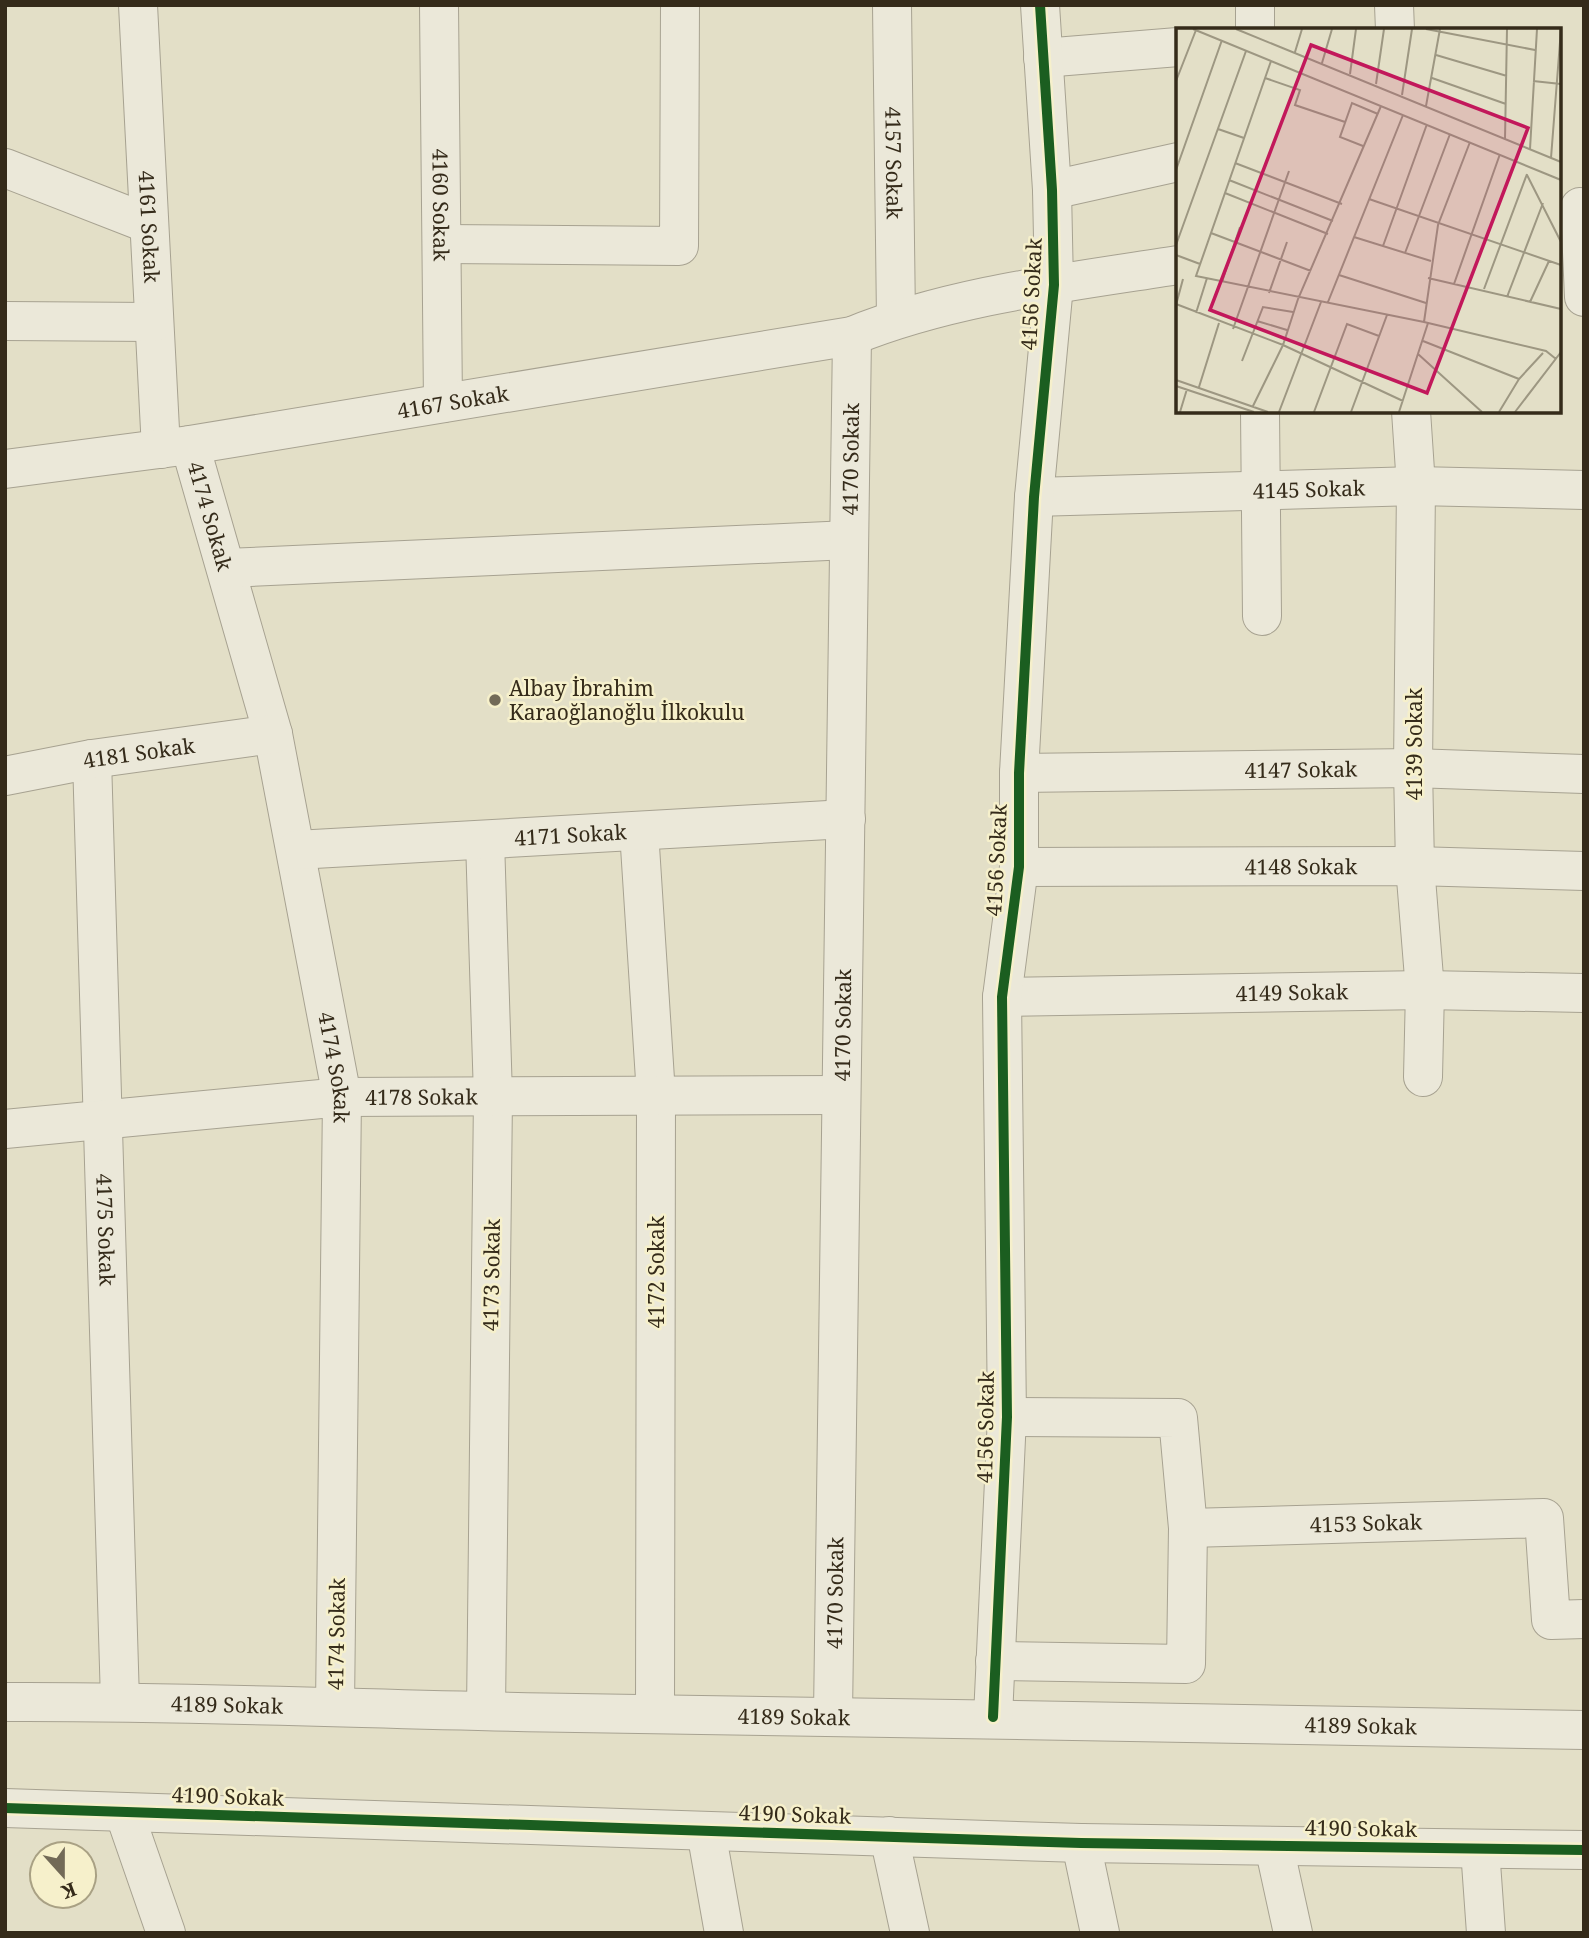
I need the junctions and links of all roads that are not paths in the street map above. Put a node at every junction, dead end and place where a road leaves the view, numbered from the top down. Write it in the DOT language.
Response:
graph roads {
  1 [pos="138,5"];
  2 [pos="439,5"];
  3 [pos="680,5"];
  4 [pos="892,5"];
  5 [pos="1040,5"];
  6 [pos="1255,5"];
  7 [pos="1394,5"];
  8 [pos="1255,28"];
  9 [pos="1395,28"];
  10 [pos="1176,47"];
  11 [pos="1043,58"];
  12 [pos="1176,162"];
  13 [pos="5,168"];
  14 [pos="1052,190"];
  15 [pos="1574,207"];
  16 [pos="149,224"];
  17 [pos="442,244"];
  18 [pos="1176,265"];
  19 [pos="1054,285"];
  20 [pos="1584,297"];
  21 [pos="896,318"];
  22 [pos="5,321"];
  23 [pos="154,322"];
  24 [pos="852,336"];
  25 [pos="443,403"];
  26 [pos="1260,413"];
  27 [pos="1411,413"];
  28 [pos="176,447"];
  29 [pos="5,469"];
  30 [pos="1416,486"];
  31 [pos="1263,490"];
  32 [pos="1584,490"];
  33 [pos="1034,497"];
  34 [pos="849,540"];
  35 [pos="226,568"];
  36 [pos="1262,616"];
  37 [pos="273,734"];
  38 [pos="92,759"];
  39 [pos="1413,768"];
  40 [pos="1019,773"];
  41 [pos="1584,774"];
  42 [pos="5,776"];
  43 [pos="846,819"];
  44 [pos="639,831"];
  45 [pos="485,840"];
  46 [pos="296,850"];
  47 [pos="1415,866"];
  48 [pos="1019,867"];
  49 [pos="1584,872"];
  50 [pos="1425,990"];
  51 [pos="1584,993"];
  52 [pos="1002,997"];
  53 [pos="1423,1077"];
  54 [pos="656,1095"];
  55 [pos="841,1095"];
  56 [pos="342,1097"];
  57 [pos="494,1097"];
  58 [pos="102,1121"];
  59 [pos="5,1129"];
  60 [pos="1007,1417"];
  61 [pos="1188,1528"];
  62 [pos="1567,1620"];
  63 [pos="995,1661"];
  64 [pos="120,1701"];
  65 [pos="5,1702"];
  66 [pos="335,1707"];
  67 [pos="486,1711"];
  68 [pos="655,1714"];
  69 [pos="833,1716"];
  70 [pos="993,1717"];
  71 [pos="1584,1730"];
  72 [pos="5,1808"];
  73 [pos="124,1812"];
  74 [pos="706,1831"];
  75 [pos="889,1836"];
  76 [pos="1081,1843"];
  77 [pos="1274,1846"];
  78 [pos="1479,1849"];
  79 [pos="1584,1850"];
  80 [pos="166,1933"];
  81 [pos="724,1933"];
  82 [pos="909,1933"];
  83 [pos="1100,1933"];
  84 [pos="1293,1933"];
  85 [pos="1486,1933"];
  1 -- 16 [label="street, 4161 Sokak"];
  2 -- 17 [label="street, 4160 Sokak"];
  3 -- 17 [label="street"];
  4 -- 21 [label="street, 4157 Sokak"];
  5 -- 11 [label="street, 4156 Sokak"];
  6 -- 8 [label="street"];
  7 -- 9 [label="street"];
  10 -- 11 [label="street"];
  11 -- 14 [label="street, 4156 Sokak"];
  12 -- 14 [label="street"];
  13 -- 16 [label="street"];
  14 -- 19 [label="street, 4156 Sokak"];
  15 -- 20 [label="street"];
  16 -- 23 [label="street, 4161 Sokak"];
  17 -- 25 [label="street, 4160 Sokak"];
  18 -- 19 [label="street"];
  19 -- 21 [label="street"];
  19 -- 33 [label="street, 4156 Sokak"];
  21 -- 24 [label="street, 4167 Sokak"];
  22 -- 23 [label="street"];
  23 -- 28 [label="street, 4161 Sokak"];
  24 -- 25 [label="street, 4167 Sokak"];
  24 -- 34 [label="street, 4170 Sokak"];
  25 -- 28 [label="street, 4167 Sokak"];
  26 -- 31 [label="street"];
  27 -- 30 [label="street, 4139 Sokak"];
  28 -- 29 [label="street, 4167 Sokak"];
  28 -- 35 [label="street, 4174 Sokak"];
  30 -- 31 [label="street, 4145 Sokak"];
  30 -- 32 [label="street, 4145 Sokak"];
  30 -- 39 [label="street, 4139 Sokak"];
  31 -- 33 [label="street, 4145 Sokak"];
  31 -- 36 [label="street"];
  33 -- 40 [label="street, 4156 Sokak"];
  34 -- 35 [label="street"];
  34 -- 43 [label="street, 4170 Sokak"];
  35 -- 37 [label="street, 4174 Sokak"];
  37 -- 38 [label="street, 4181 Sokak"];
  37 -- 46 [label="street, 4174 Sokak"];
  38 -- 42 [label="street, 4181 Sokak"];
  38 -- 58 [label="street, 4175 Sokak"];
  39 -- 40 [label="street, 4147 Sokak"];
  39 -- 41 [label="street, 4147 Sokak"];
  39 -- 47 [label="street, 4139 Sokak"];
  40 -- 48 [label="street, 4156 Sokak"];
  43 -- 44 [label="street, 4171 Sokak"];
  43 -- 55 [label="street, 4170 Sokak"];
  44 -- 45 [label="street, 4171 Sokak"];
  44 -- 54 [label="street, 4172 Sokak"];
  45 -- 46 [label="street, 4171 Sokak"];
  45 -- 57 [label="street, 4173 Sokak"];
  46 -- 56 [label="street, 4174 Sokak"];
  47 -- 48 [label="street, 4148 Sokak"];
  47 -- 49 [label="street, 4148 Sokak"];
  47 -- 50 [label="street, 4139 Sokak"];
  48 -- 52 [label="street, 4156 Sokak"];
  50 -- 51 [label="street, 4149 Sokak"];
  50 -- 52 [label="street, 4149 Sokak"];
  50 -- 53 [label="street, 4139 Sokak"];
  52 -- 60 [label="street, 4156 Sokak"];
  54 -- 55 [label="street, 4178 Sokak"];
  54 -- 57 [label="street, 4178 Sokak"];
  54 -- 68 [label="street, 4172 Sokak"];
  55 -- 69 [label="street, 4170 Sokak"];
  56 -- 57 [label="street, 4178 Sokak"];
  56 -- 58 [label="street, 4178 Sokak"];
  56 -- 66 [label="street, 4174 Sokak"];
  57 -- 67 [label="street, 4173 Sokak"];
  58 -- 59 [label="street, 4178 Sokak"];
  58 -- 64 [label="street, 4175 Sokak"];
  60 -- 61 [label="street"];
  60 -- 63 [label="street, 4156 Sokak"];
  61 -- 62 [label="street, 4153 Sokak"];
  61 -- 63 [label="street"];
  63 -- 70 [label="street, 4156 Sokak"];
  64 -- 65 [label="street, 4189 Sokak"];
  64 -- 66 [label="street, 4189 Sokak"];
  66 -- 67 [label="street, 4189 Sokak"];
  67 -- 68 [label="street, 4189 Sokak"];
  68 -- 69 [label="street, 4189 Sokak"];
  69 -- 70 [label="street, 4189 Sokak"];
  70 -- 71 [label="street, 4189 Sokak"];
  72 -- 73 [label="street, 4190 Sokak"];
  73 -- 74 [label="street, 4190 Sokak"];
  73 -- 80 [label="street"];
  74 -- 75 [label="street, 4190 Sokak"];
  74 -- 81 [label="street"];
  75 -- 76 [label="street, 4190 Sokak"];
  75 -- 82 [label="street"];
  76 -- 77 [label="street, 4190 Sokak"];
  76 -- 83 [label="street"];
  77 -- 78 [label="street, 4190 Sokak"];
  77 -- 84 [label="street"];
  78 -- 79 [label="street, 4190 Sokak"];
  78 -- 85 [label="street"];
}
